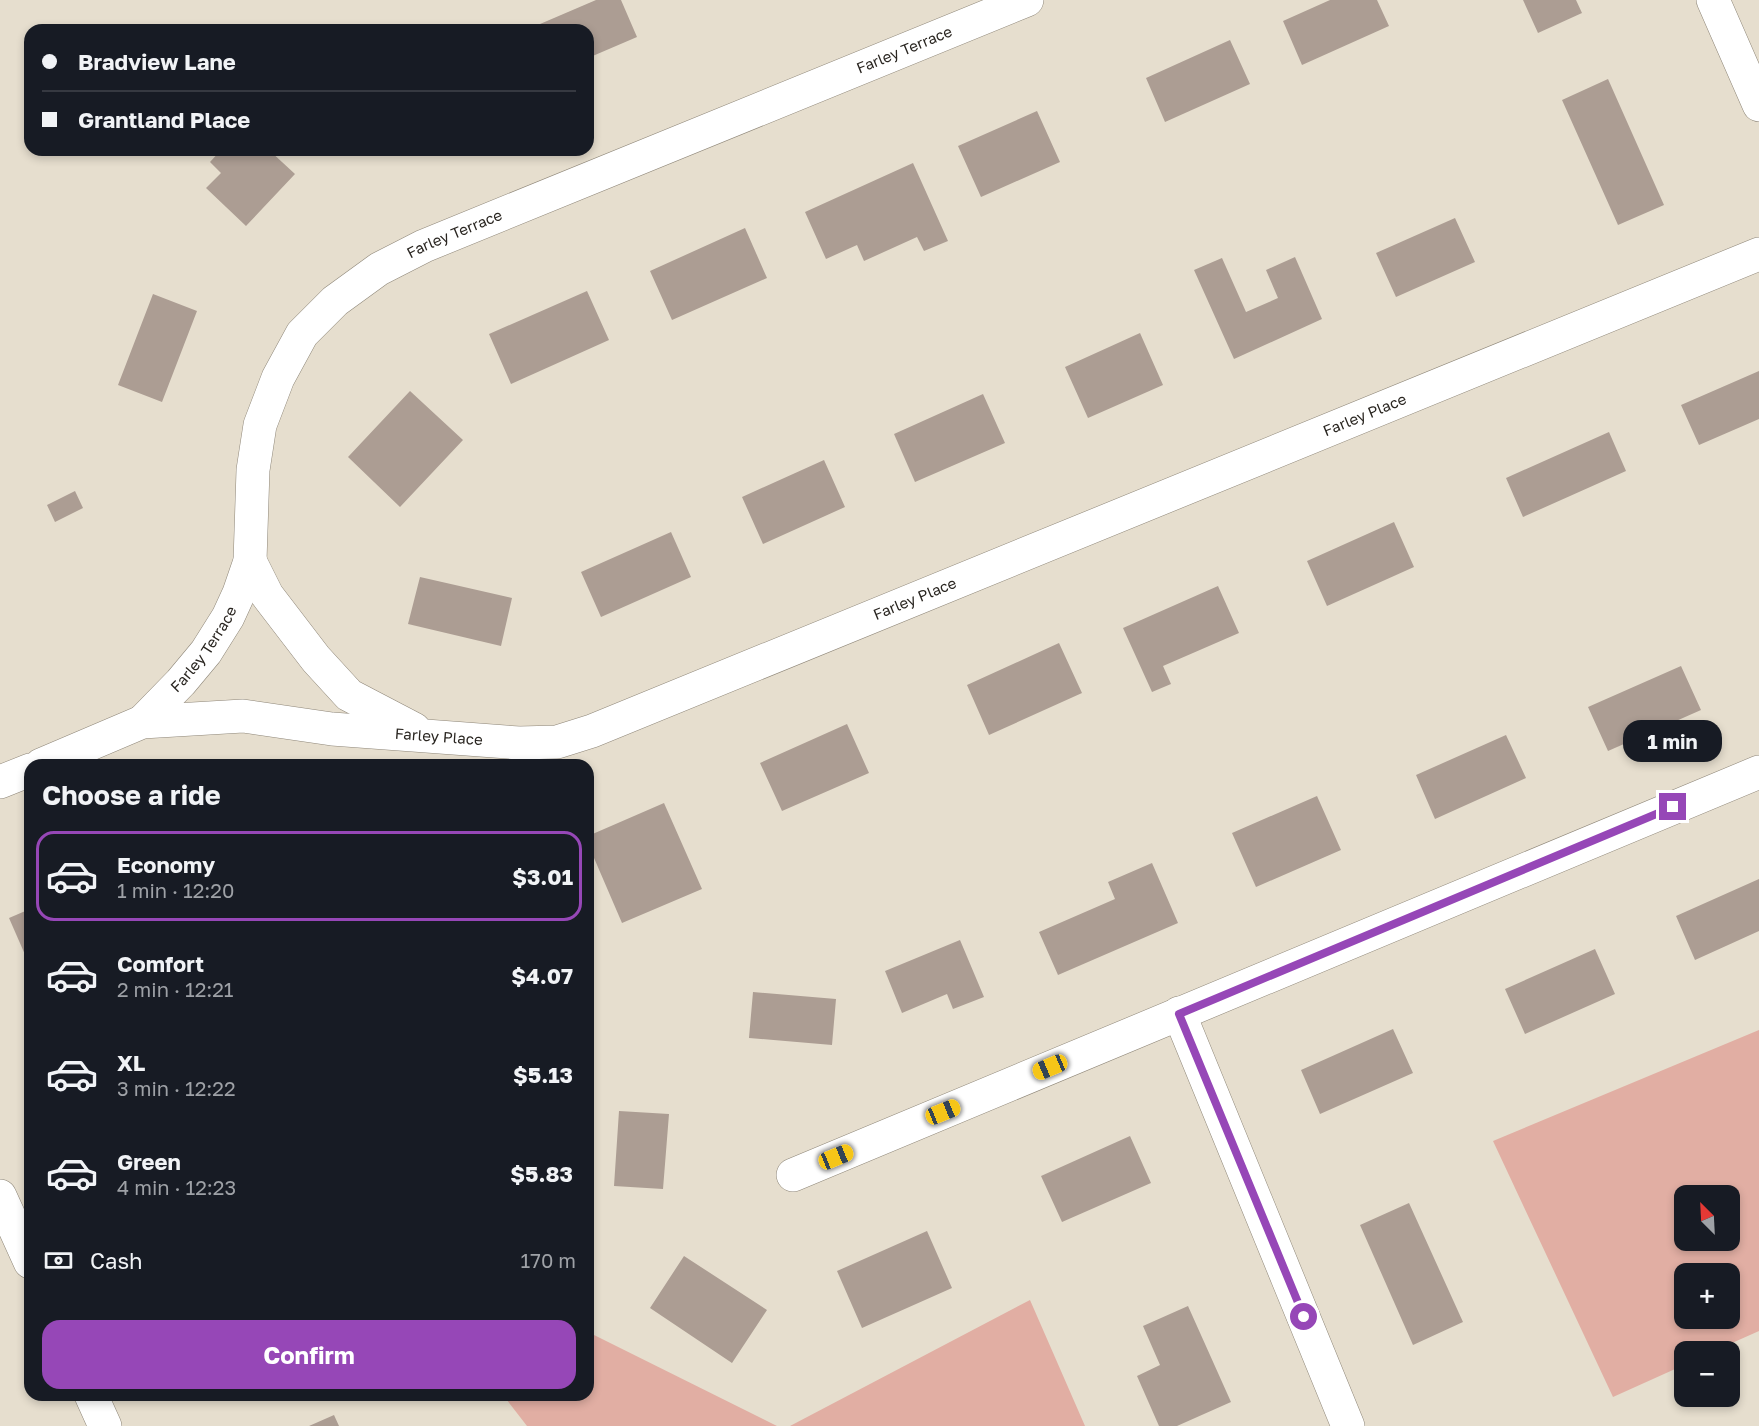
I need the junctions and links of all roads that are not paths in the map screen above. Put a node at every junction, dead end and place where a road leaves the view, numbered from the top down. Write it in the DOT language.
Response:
graph roads {
  1 [pos="1027,0"];
  2 [pos="1713,0"];
  3 [pos="1759,105"];
  4 [pos="1759,254"];
  5 [pos="250,561"];
  6 [pos="142,722"];
  7 [pos="425,735"];
  8 [pos="55,759"];
  9 [pos="24,772"];
  10 [pos="1759,772"];
  11 [pos="0,782"];
  12 [pos="1179,1014"];
  13 [pos="793,1175"];
  14 [pos="4,1214"];
  15 [pos="24,1251"];
  16 [pos="94,1401"];
  17 [pos="105,1426"];
  18 [pos="1348,1426"];
  1 -- 5 [label="street, Farley Terrace"];
  2 -- 3 [label="street"];
  4 -- 7 [label="street, Farley Place"];
  5 -- 6 [label="street, Farley Terrace"];
  5 -- 7 [label="street"];
  6 -- 7 [label="street, Farley Place"];
  6 -- 8 [label="street, Farley Place"];
  9 -- 11 [label="street"];
  10 -- 12 [label="street"];
  12 -- 13 [label="street"];
  12 -- 18 [label="street"];
  14 -- 15 [label="street"];
  16 -- 17 [label="street"];
}
